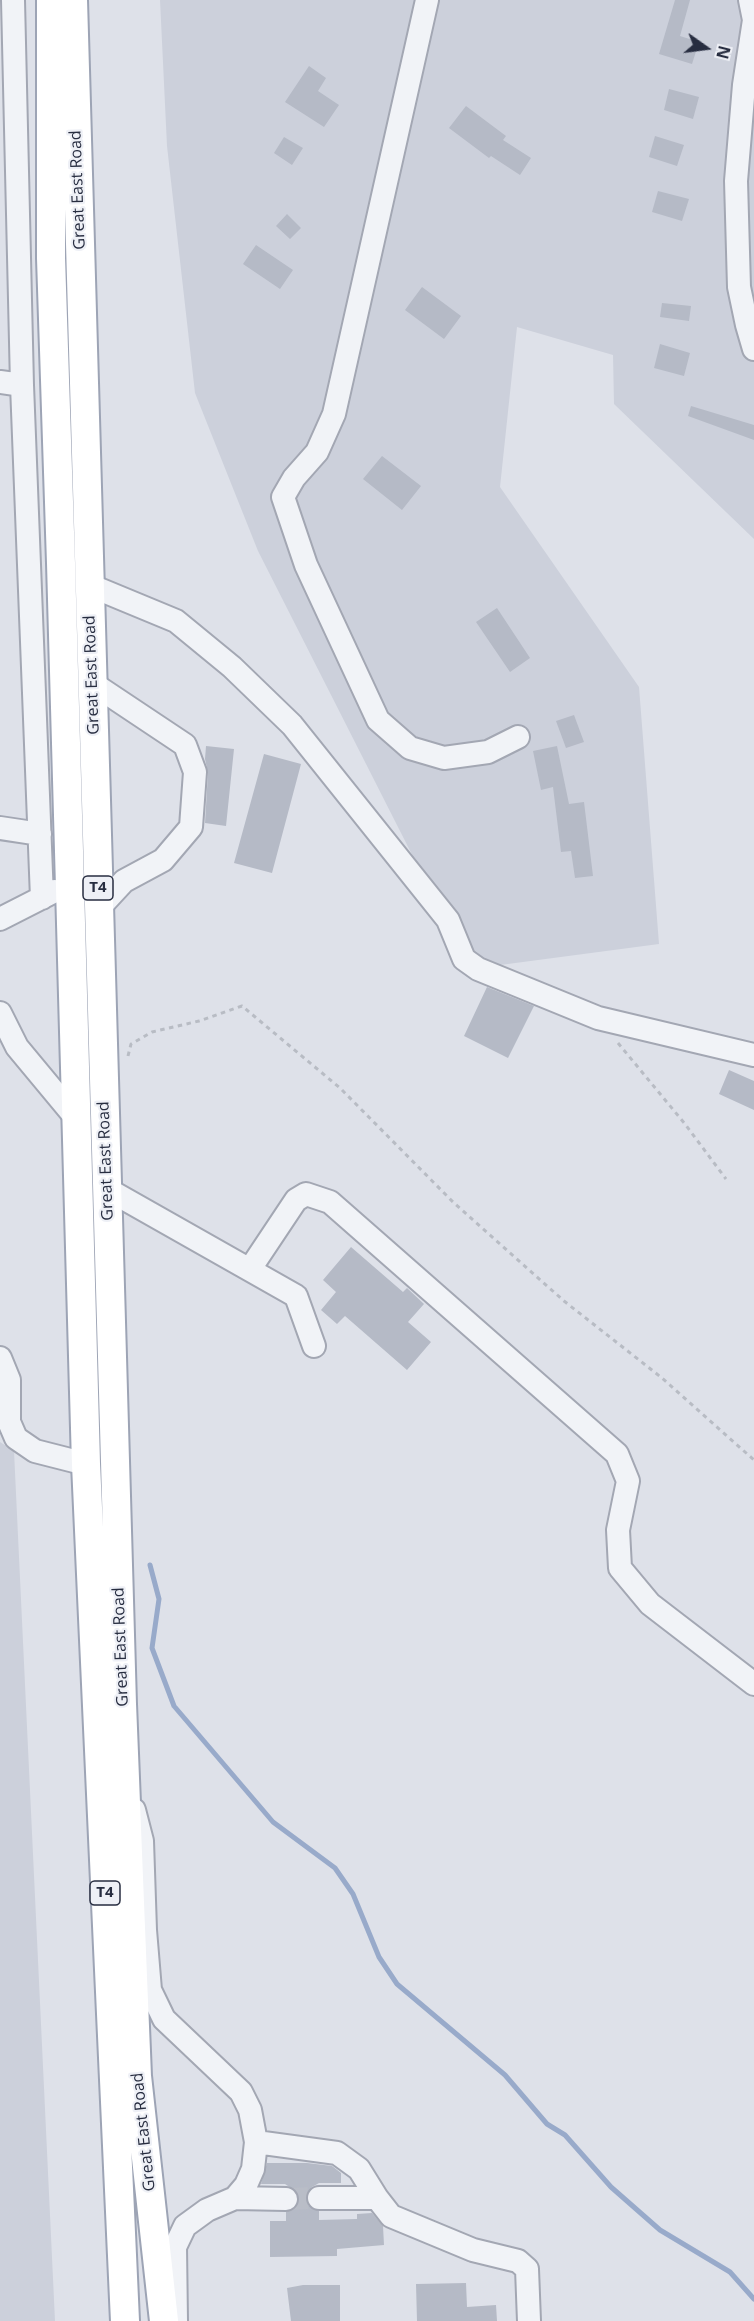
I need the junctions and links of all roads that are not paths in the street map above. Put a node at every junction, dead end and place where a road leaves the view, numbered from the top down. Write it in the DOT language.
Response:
graph roads {
  1 [pos="13,0"];
  2 [pos="51,0"];
  3 [pos="73,0"];
  4 [pos="427,0"];
  5 [pos="750,0"];
  6 [pos="9,204"];
  7 [pos="754,349"];
  8 [pos="0,382"];
  9 [pos="22,385"];
  10 [pos="89,585"];
  11 [pos="92,683"];
  12 [pos="518,736"];
  13 [pos="0,828"];
  14 [pos="40,834"];
  15 [pos="70,884"];
  16 [pos="42,898"];
  17 [pos="99,908"];
  18 [pos="0,919"];
  19 [pos="0,1013"];
  20 [pos="754,1055"];
  21 [pos="76,1118"];
  22 [pos="107,1189"];
  23 [pos="250,1269"];
  24 [pos="314,1346"];
  25 [pos="0,1358"];
  26 [pos="86,1464"];
  27 [pos="754,1684"];
  28 [pos="125,1777"];
  29 [pos="256,2142"];
  30 [pos="235,2198"];
  31 [pos="319,2198"];
  32 [pos="377,2198"];
  33 [pos="286,2199"];
  34 [pos="125,2321"];
  35 [pos="164,2321"];
  36 [pos="176,2321"];
  37 [pos="529,2321"];
  1 -- 6 [label="street"];
  2 -- 15 [label="main road, Great East Road / T4"];
  3 -- 10 [label="main road, Great East Road / T4"];
  4 -- 12 [label="street"];
  5 -- 7 [label="street"];
  6 -- 9 [label="street"];
  8 -- 9 [label="street"];
  9 -- 14 [label="street"];
  10 -- 11 [label="main road, Great East Road / T4"];
  10 -- 20 [label="street"];
  11 -- 17 [label="main road, Great East Road / T4"];
  11 -- 17 [label="street"];
  13 -- 14 [label="street"];
  14 -- 16 [label="street"];
  15 -- 16 [label="street"];
  15 -- 21 [label="main road, Great East Road / T4"];
  16 -- 18 [label="street"];
  17 -- 22 [label="main road, Great East Road / T4"];
  19 -- 21 [label="street"];
  21 -- 26 [label="main road, Great East Road / T4"];
  22 -- 23 [label="street"];
  22 -- 28 [label="main road, Great East Road / T4"];
  23 -- 24 [label="street"];
  23 -- 27 [label="street"];
  25 -- 26 [label="street"];
  26 -- 34 [label="main road, Great East Road / T4"];
  28 -- 29 [label="street"];
  28 -- 35 [label="main road, Great East Road / T4"];
  29 -- 30 [label="street"];
  29 -- 32 [label="street"];
  30 -- 33 [label="street"];
  30 -- 36 [label="street"];
  31 -- 32 [label="street"];
  32 -- 37 [label="street"];
}
